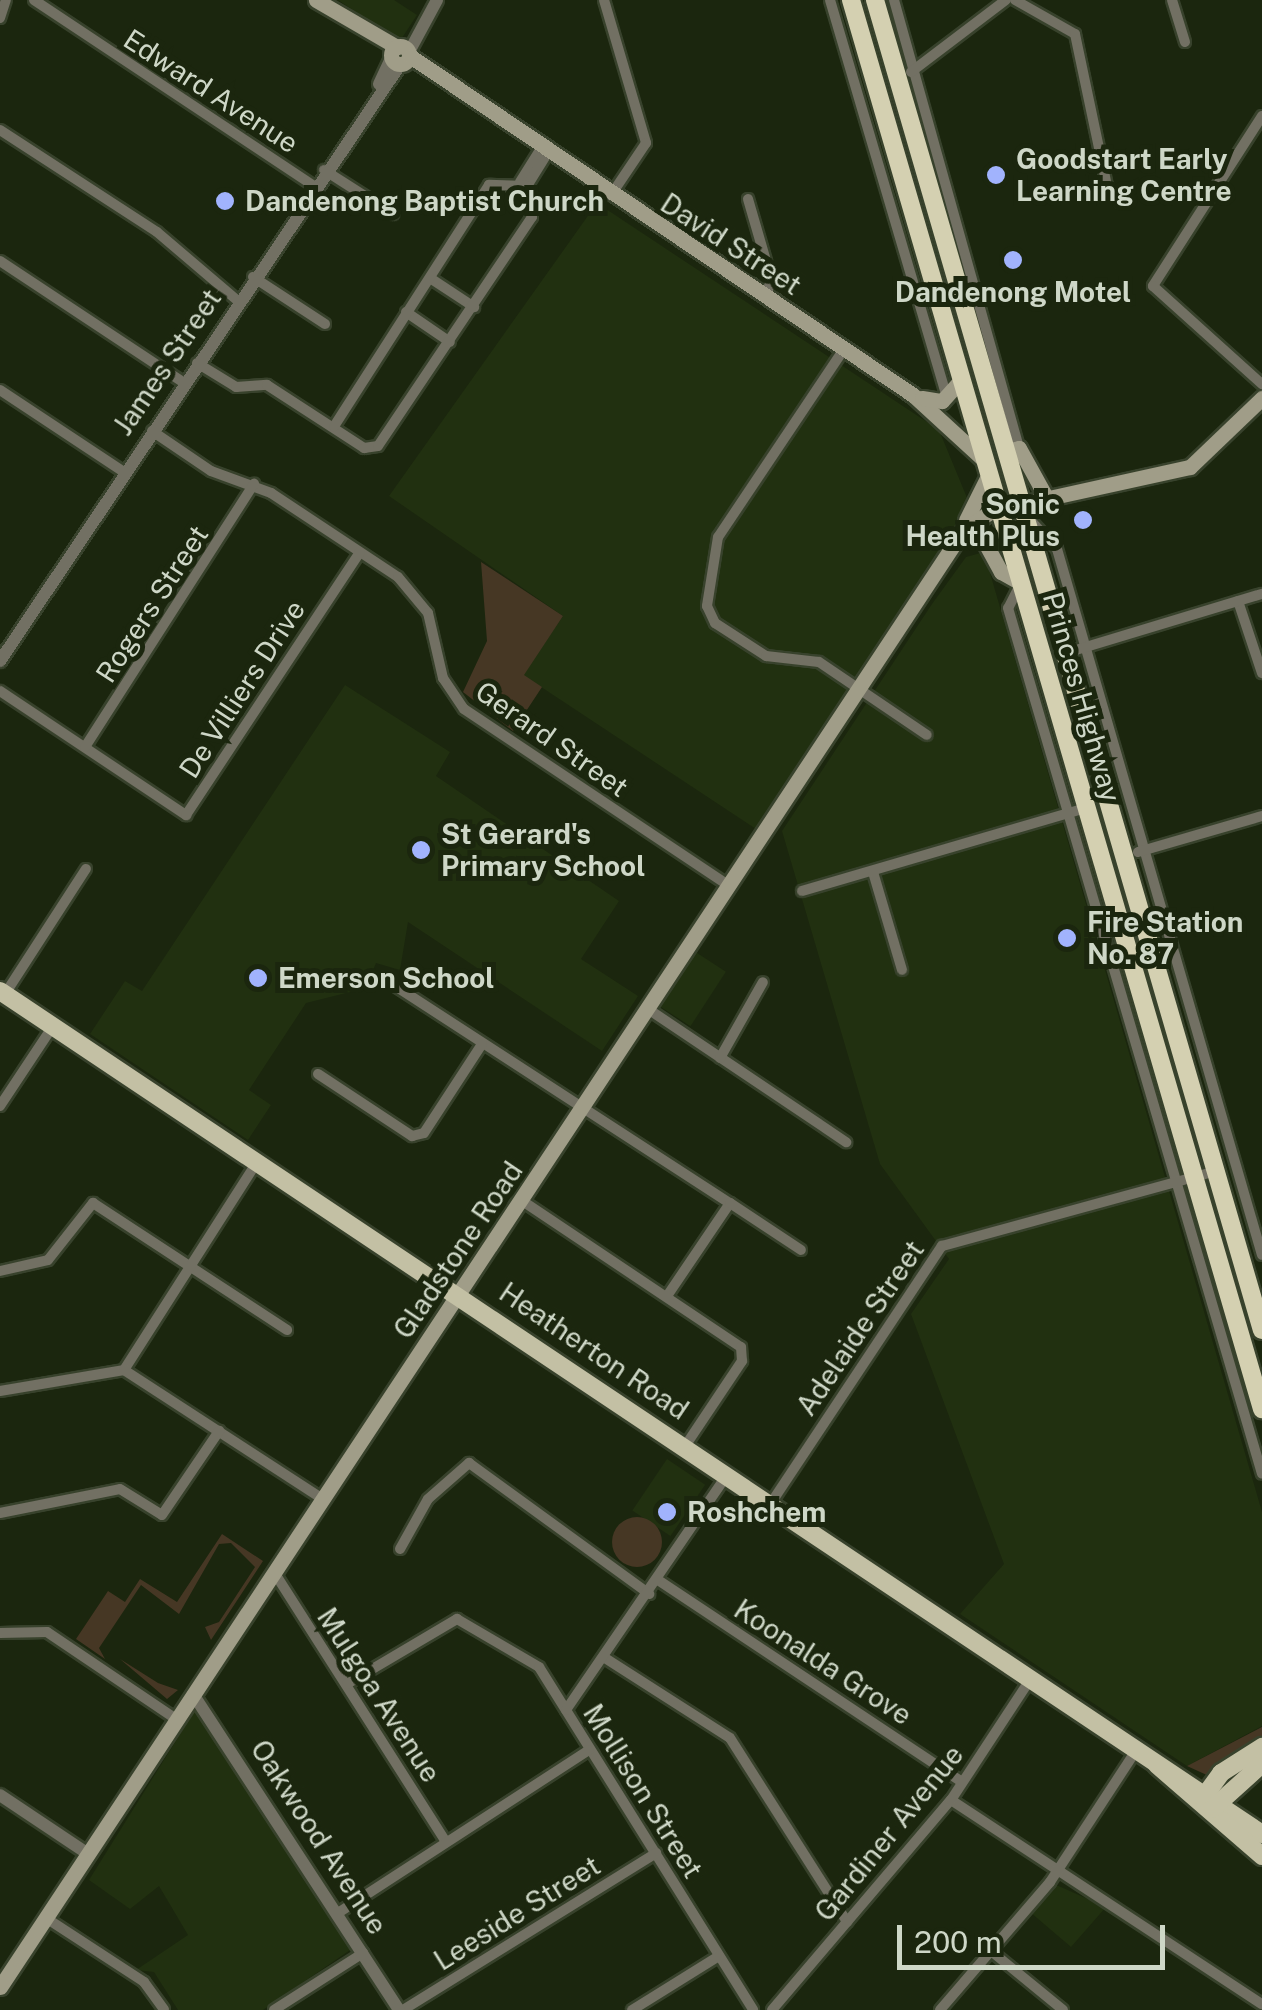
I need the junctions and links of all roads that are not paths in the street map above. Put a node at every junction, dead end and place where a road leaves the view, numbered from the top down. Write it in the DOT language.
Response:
graph roads {
  1 [pos="6,0"];
  2 [pos="34,0"];
  3 [pos="316,0"];
  4 [pos="437,0"];
  5 [pos="604,0"];
  6 [pos="830,0"];
  7 [pos="850,0"];
  8 [pos="875,0"];
  9 [pos="894,0"];
  10 [pos="1006,0"];
  11 [pos="1015,0"];
  12 [pos="1172,0"];
  13 [pos="0,18"];
  14 [pos="1185,42"];
  15 [pos="400,55"];
  16 [pos="905,73"];
  17 [pos="1262,116"];
  18 [pos="0,130"];
  19 [pos="545,151"];
  20 [pos="324,170"];
  21 [pos="523,184"];
  22 [pos="314,186"];
  23 [pos="611,196"];
  24 [pos="748,199"];
  25 [pos="1120,202"];
  26 [pos="393,214"];
  27 [pos="948,252"];
  28 [pos="971,260"];
  29 [pos="0,261"];
  30 [pos="254,277"];
  31 [pos="430,278"];
  32 [pos="766,298"];
  33 [pos="238,301"];
  34 [pos="474,307"];
  35 [pos="406,312"];
  36 [pos="325,324"];
  37 [pos="928,335"];
  38 [pos="450,342"];
  39 [pos="844,350"];
  40 [pos="197,363"];
  41 [pos="958,374"];
  42 [pos="184,383"];
  43 [pos="1262,384"];
  44 [pos="0,390"];
  45 [pos="913,395"];
  46 [pos="947,397"];
  47 [pos="1262,398"];
  48 [pos="334,426"];
  49 [pos="152,431"];
  50 [pos="1015,449"];
  51 [pos="987,468"];
  52 [pos="124,472"];
  53 [pos="254,484"];
  54 [pos="1046,497"];
  55 [pos="1000,511"];
  56 [pos="1028,512"];
  57 [pos="967,533"];
  58 [pos="360,552"];
  59 [pos="1020,583"];
  60 [pos="1262,594"];
  61 [pos="1238,601"];
  62 [pos="1087,648"];
  63 [pos="1066,653"];
  64 [pos="0,660"];
  65 [pos="1262,674"];
  66 [pos="860,689"];
  67 [pos="0,691"];
  68 [pos="927,735"];
  69 [pos="85,747"];
  70 [pos="1086,808"];
  71 [pos="1066,814"];
  72 [pos="1262,816"];
  73 [pos="1134,853"];
  74 [pos="86,869"];
  75 [pos="873,872"];
  76 [pos="729,886"];
  77 [pos="802,891"];
  78 [pos="1148,935"];
  79 [pos="1169,944"];
  80 [pos="902,970"];
  81 [pos="386,980"];
  82 [pos="764,982"];
  83 [pos="2,992"];
  84 [pos="648,1009"];
  85 [pos="53,1026"];
  86 [pos="482,1044"];
  87 [pos="720,1058"];
  88 [pos="318,1074"];
  89 [pos="0,1106"];
  90 [pos="581,1108"];
  91 [pos="846,1142"];
  92 [pos="257,1162"];
  93 [pos="1218,1171"];
  94 [pos="1185,1179"];
  95 [pos="521,1200"];
  96 [pos="730,1203"];
  97 [pos="1261,1249"];
  98 [pos="801,1250"];
  99 [pos="1242,1260"];
  100 [pos="188,1265"];
  101 [pos="1220,1268"];
  102 [pos="0,1271"];
  103 [pos="459,1294"];
  104 [pos="668,1296"];
  105 [pos="287,1330"];
  106 [pos="1262,1330"];
  107 [pos="124,1370"];
  108 [pos="0,1391"];
  109 [pos="1262,1408"];
  110 [pos="219,1431"];
  111 [pos="685,1446"];
  112 [pos="728,1474"];
  113 [pos="1262,1474"];
  114 [pos="323,1498"];
  115 [pos="771,1503"];
  116 [pos="0,1513"];
  117 [pos="400,1549"];
  118 [pos="274,1572"];
  119 [pos="658,1580"];
  120 [pos="649,1594"];
  121 [pos="0,1634"];
  122 [pos="605,1658"];
  123 [pos="1031,1677"];
  124 [pos="347,1684"];
  125 [pos="193,1694"];
  126 [pos="566,1710"];
  127 [pos="176,1719"];
  128 [pos="1262,1747"];
  129 [pos="1137,1748"];
  130 [pos="589,1750"];
  131 [pos="1255,1768"];
  132 [pos="962,1782"];
  133 [pos="0,1795"];
  134 [pos="951,1800"];
  135 [pos="1208,1802"];
  136 [pos="1237,1814"];
  137 [pos="1262,1834"];
  138 [pos="446,1842"];
  139 [pos="656,1853"];
  140 [pos="88,1854"];
  141 [pos="1262,1856"];
  142 [pos="1058,1870"];
  143 [pos="338,1912"];
  144 [pos="46,1918"];
  145 [pos="847,1922"];
  146 [pos="992,1951"];
  147 [pos="363,1954"];
  148 [pos="720,1956"];
  149 [pos="0,1988"];
  150 [pos="1262,2004"];
  151 [pos="164,2010"];
  152 [pos="274,2010"];
  153 [pos="401,2010"];
  154 [pos="632,2010"];
  155 [pos="753,2010"];
  156 [pos="772,2010"];
  157 [pos="940,2010"];
  158 [pos="1063,2010"];
  1 -- 13 [label="street"];
  2 -- 22 [label="street, Edward Avenue"];
  3 -- 15 [label="main road, David Street"];
  4 -- 15 [label="street, James Street"];
  5 -- 23 [label="street"];
  6 -- 37 [label="street"];
  7 -- 41 [label="highway, Princes Highway"];
  8 -- 16 [label="highway, Princes Highway"];
  9 -- 16 [label="street"];
  10 -- 16 [label="street"];
  11 -- 25 [label="street"];
  12 -- 14 [label="street"];
  15 -- 19 [label="main road, David Street"];
  15 -- 20 [label="street, James Street"];
  16 -- 27 [label="highway, Princes Highway"];
  16 -- 28 [label="street"];
  17 -- 43 [label="street"];
  18 -- 33 [label="street"];
  19 -- 21 [label="street"];
  19 -- 23 [label="main road, David Street"];
  20 -- 22 [label="street, James Street"];
  20 -- 26 [label="street"];
  21 -- 31 [label="street"];
  21 -- 34 [label="street"];
  22 -- 30 [label="street, James Street"];
  23 -- 32 [label="main road, David Street"];
  24 -- 32 [label="street"];
  27 -- 28 [label="street"];
  27 -- 50 [label="highway, Princes Highway"];
  28 -- 50 [label="street"];
  29 -- 42 [label="street"];
  30 -- 33 [label="street, James Street"];
  30 -- 36 [label="street"];
  31 -- 34 [label="street"];
  31 -- 35 [label="street"];
  32 -- 39 [label="main road, David Street"];
  33 -- 40 [label="street, James Street"];
  34 -- 38 [label="street"];
  35 -- 38 [label="street"];
  35 -- 48 [label="street"];
  37 -- 41 [label="street"];
  37 -- 46 [label="street"];
  38 -- 48 [label="street"];
  39 -- 45 [label="main road, David Street"];
  39 -- 66 [label="street"];
  40 -- 42 [label="street, James Street"];
  40 -- 48 [label="street"];
  41 -- 46 [label="main road"];
  41 -- 51 [label="highway, Princes Highway"];
  42 -- 49 [label="street, James Street"];
  44 -- 52 [label="street"];
  45 -- 46 [label="main road"];
  45 -- 51 [label="main road, David Street"];
  47 -- 54 [label="main road"];
  49 -- 52 [label="street, James Street"];
  49 -- 53 [label="street, Gerard Street"];
  50 -- 54 [label="main road"];
  50 -- 56 [label="highway, Princes Highway"];
  51 -- 55 [label="highway, Princes Highway"];
  51 -- 57 [label="main road"];
  52 -- 64 [label="street, James Street"];
  53 -- 58 [label="street, Gerard Street"];
  53 -- 69 [label="street, Rogers Street"];
  54 -- 56 [label="main road"];
  55 -- 56 [label="highway"];
  55 -- 57 [label="main road, Gladstone Road"];
  55 -- 59 [label="highway, Princes Highway"];
  56 -- 62 [label="street, Princes Highway"];
  56 -- 63 [label="highway, Princes Highway"];
  57 -- 59 [label="main road"];
  57 -- 66 [label="main road, Gladstone Road"];
  58 -- 69 [label="street, De Villiers Drive"];
  58 -- 76 [label="street, Gerard Street"];
  59 -- 70 [label="highway, Princes Highway"];
  59 -- 71 [label="street"];
  60 -- 61 [label="street"];
  61 -- 62 [label="street"];
  61 -- 65 [label="street"];
  62 -- 63 [label="street"];
  62 -- 73 [label="street, Princes Highway"];
  63 -- 73 [label="highway, Princes Highway"];
  66 -- 68 [label="street"];
  66 -- 76 [label="main road, Gladstone Road"];
  67 -- 69 [label="street, De Villiers Drive"];
  70 -- 71 [label="street"];
  70 -- 94 [label="highway, Princes Highway"];
  71 -- 75 [label="street"];
  71 -- 94 [label="street"];
  72 -- 73 [label="street"];
  73 -- 78 [label="highway, Princes Highway"];
  73 -- 79 [label="street, Princes Highway"];
  74 -- 83 [label="street"];
  75 -- 77 [label="street"];
  75 -- 80 [label="street"];
  76 -- 84 [label="main road, Gladstone Road"];
  78 -- 79 [label="street"];
  78 -- 93 [label="highway, Princes Highway"];
  79 -- 97 [label="street, Princes Highway"];
  81 -- 86 [label="street"];
  82 -- 87 [label="street"];
  83 -- 85 [label="main road, Heatherton Road"];
  84 -- 87 [label="street"];
  84 -- 90 [label="main road, Gladstone Road"];
  85 -- 89 [label="street"];
  85 -- 92 [label="main road, Heatherton Road"];
  86 -- 88 [label="street"];
  86 -- 90 [label="street"];
  87 -- 91 [label="street"];
  90 -- 95 [label="main road, Gladstone Road"];
  90 -- 96 [label="street"];
  92 -- 100 [label="street"];
  92 -- 103 [label="main road, Heatherton Road"];
  93 -- 94 [label="street, Adelaide Street"];
  93 -- 99 [label="highway, Princes Highway"];
  94 -- 101 [label="highway, Princes Highway"];
  94 -- 113 [label="street, Princes Highway"];
  94 -- 115 [label="street, Adelaide Street"];
  95 -- 103 [label="main road, Gladstone Road"];
  95 -- 104 [label="street"];
  96 -- 98 [label="street"];
  96 -- 104 [label="street"];
  97 -- 99 [label="street"];
  99 -- 101 [label="street"];
  99 -- 106 [label="highway, Princes Highway"];
  100 -- 102 [label="street"];
  100 -- 105 [label="street"];
  100 -- 107 [label="street"];
  101 -- 109 [label="highway, Princes Highway"];
  103 -- 111 [label="main road, Heatherton Road"];
  103 -- 114 [label="main road, Gladstone Road"];
  104 -- 111 [label="street"];
  107 -- 108 [label="street"];
  107 -- 110 [label="street"];
  110 -- 114 [label="street"];
  110 -- 116 [label="street"];
  111 -- 112 [label="main road, Heatherton Road"];
  112 -- 115 [label="main road, Heatherton Road"];
  112 -- 119 [label="street"];
  114 -- 118 [label="main road, Gladstone Road"];
  115 -- 123 [label="main road, Heatherton Road"];
  117 -- 120 [label="street"];
  118 -- 124 [label="street, Mulgoa Avenue"];
  118 -- 125 [label="main road, Gladstone Road"];
  119 -- 120 [label="street"];
  119 -- 132 [label="street, Koonalda Grove"];
  120 -- 122 [label="street"];
  121 -- 127 [label="street"];
  122 -- 126 [label="street"];
  122 -- 145 [label="street"];
  123 -- 129 [label="main road, Heatherton Road"];
  123 -- 132 [label="street, Gardiner Avenue"];
  124 -- 126 [label="street, Mollison Street"];
  124 -- 138 [label="street, Mulgoa Avenue"];
  125 -- 127 [label="main road, Gladstone Road"];
  125 -- 143 [label="street, Oakwood Avenue"];
  126 -- 130 [label="street, Mollison Street"];
  127 -- 140 [label="main road, Gladstone Road"];
  128 -- 135 [label="main road"];
  129 -- 135 [label="main road, Heatherton Road"];
  129 -- 142 [label="street"];
  130 -- 138 [label="street"];
  130 -- 139 [label="street, Mollison Street"];
  131 -- 135 [label="main road"];
  131 -- 136 [label="main road"];
  132 -- 134 [label="street, Gardiner Avenue"];
  133 -- 140 [label="street"];
  134 -- 142 [label="street"];
  134 -- 145 [label="street, Gardiner Avenue"];
  135 -- 136 [label="main road, Heatherton Road"];
  135 -- 141 [label="main road, Heatherton Road"];
  136 -- 137 [label="main road, Heatherton Road"];
  138 -- 143 [label="street"];
  139 -- 148 [label="street, Mollison Street"];
  139 -- 153 [label="street, Leeside Street"];
  140 -- 144 [label="main road, Gladstone Road"];
  142 -- 146 [label="street"];
  142 -- 150 [label="street"];
  143 -- 147 [label="street, Oakwood Avenue"];
  144 -- 149 [label="main road, Gladstone Road"];
  144 -- 151 [label="street"];
  145 -- 156 [label="street, Gardiner Avenue"];
  146 -- 157 [label="street"];
  146 -- 158 [label="street"];
  147 -- 152 [label="street"];
  147 -- 153 [label="street, Oakwood Avenue"];
  148 -- 154 [label="street"];
  148 -- 155 [label="street, Mollison Street"];
}
